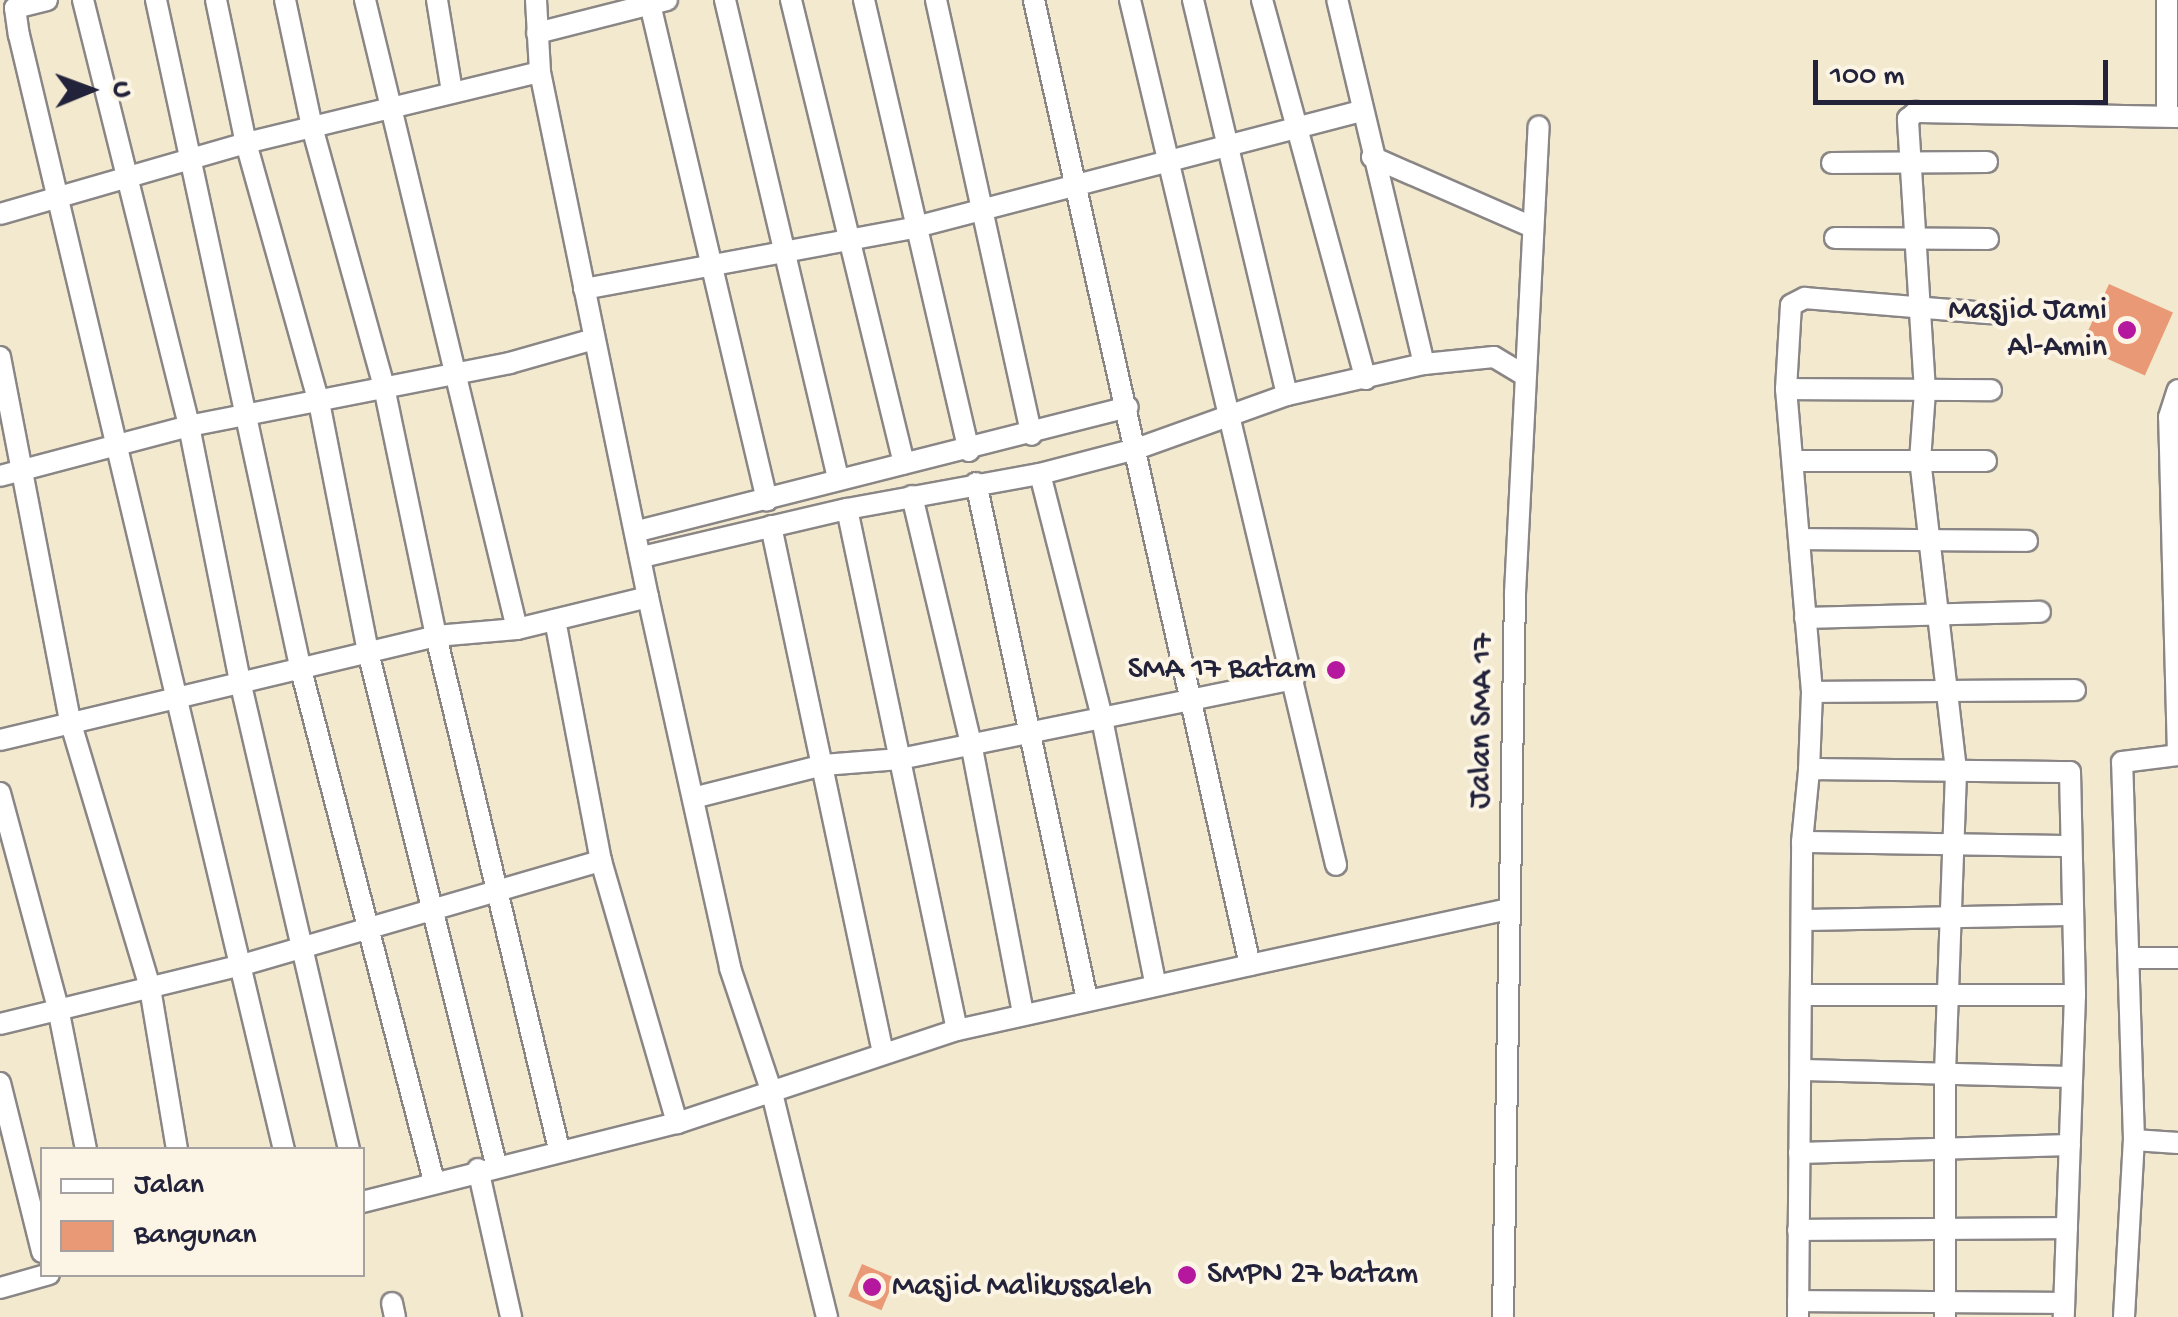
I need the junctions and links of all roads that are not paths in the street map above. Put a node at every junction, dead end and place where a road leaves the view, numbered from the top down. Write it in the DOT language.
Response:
graph roads {
  1 [pos="47,0"];
  2 [pos="82,0"];
  3 [pos="156,0"];
  4 [pos="216,0"];
  5 [pos="285,0"];
  6 [pos="365,0"];
  7 [pos="438,0"];
  8 [pos="536,0"];
  9 [pos="725,0"];
  10 [pos="791,0"];
  11 [pos="864,0"];
  12 [pos="936,0"];
  13 [pos="1034,0"];
  14 [pos="1130,0"];
  15 [pos="1193,0"];
  16 [pos="1262,0"];
  17 [pos="1338,0"];
  18 [pos="2167,0"];
  19 [pos="659,2"];
  20 [pos="537,33"];
  21 [pos="540,72"];
  22 [pos="452,92"];
  23 [pos="390,110"];
  24 [pos="1362,110"];
  25 [pos="2173,116"];
  26 [pos="312,127"];
  27 [pos="1292,127"];
  28 [pos="1539,127"];
  29 [pos="246,143"];
  30 [pos="1227,144"];
  31 [pos="1168,156"];
  32 [pos="1372,157"];
  33 [pos="191,159"];
  34 [pos="1909,161"];
  35 [pos="1987,162"];
  36 [pos="1832,163"];
  37 [pos="127,178"];
  38 [pos="1072,188"];
  39 [pos="53,199"];
  40 [pos="986,208"];
  41 [pos="0,213"];
  42 [pos="1530,226"];
  43 [pos="912,228"];
  44 [pos="852,238"];
  45 [pos="1835,238"];
  46 [pos="1918,238"];
  47 [pos="1988,239"];
  48 [pos="787,249"];
  49 [pos="714,270"];
  50 [pos="584,289"];
  51 [pos="1921,312"];
  52 [pos="1989,314"];
  53 [pos="594,339"];
  54 [pos="0,357"];
  55 [pos="1424,364"];
  56 [pos="451,374"];
  57 [pos="1524,375"];
  58 [pos="1366,379"];
  59 [pos="384,387"];
  60 [pos="1786,389"];
  61 [pos="1925,390"];
  62 [pos="1991,390"];
  63 [pos="2178,390"];
  64 [pos="1287,395"];
  65 [pos="318,402"];
  66 [pos="1128,407"];
  67 [pos="251,414"];
  68 [pos="1228,416"];
  69 [pos="189,426"];
  70 [pos="1032,435"];
  71 [pos="114,445"];
  72 [pos="1139,448"];
  73 [pos="969,451"];
  74 [pos="1794,461"];
  75 [pos="1920,461"];
  76 [pos="1986,461"];
  77 [pos="904,463"];
  78 [pos="10,473"];
  79 [pos="1040,474"];
  80 [pos="838,478"];
  81 [pos="976,482"];
  82 [pos="912,496"];
  83 [pos="766,500"];
  84 [pos="846,509"];
  85 [pos="771,526"];
  86 [pos="638,531"];
  87 [pos="1802,539"];
  88 [pos="1932,540"];
  89 [pos="2027,541"];
  90 [pos="2175,550"];
  91 [pos="642,557"];
  92 [pos="648,598"];
  93 [pos="2040,612"];
  94 [pos="1935,614"];
  95 [pos="1805,618"];
  96 [pos="555,620"];
  97 [pos="517,629"];
  98 [pos="436,636"];
  99 [pos="368,652"];
  100 [pos="300,666"];
  101 [pos="1294,679"];
  102 [pos="240,681"];
  103 [pos="2075,690"];
  104 [pos="1812,692"];
  105 [pos="1945,692"];
  106 [pos="173,696"];
  107 [pos="1193,696"];
  108 [pos="1101,714"];
  109 [pos="71,724"];
  110 [pos="1028,730"];
  111 [pos="0,740"];
  112 [pos="971,743"];
  113 [pos="2178,755"];
  114 [pos="900,759"];
  115 [pos="823,765"];
  116 [pos="1810,770"];
  117 [pos="1956,770"];
  118 [pos="0,793"];
  119 [pos="692,798"];
  120 [pos="1802,842"];
  121 [pos="1950,844"];
  122 [pos="2070,846"];
  123 [pos="601,861"];
  124 [pos="1336,865"];
  125 [pos="502,892"];
  126 [pos="1508,909"];
  127 [pos="430,911"];
  128 [pos="2071,915"];
  129 [pos="1949,916"];
  130 [pos="1803,920"];
  131 [pos="367,929"];
  132 [pos="306,947"];
  133 [pos="2130,958"];
  134 [pos="2178,958"];
  135 [pos="242,965"];
  136 [pos="1250,965"];
  137 [pos="1155,982"];
  138 [pos="150,988"];
  139 [pos="1949,993"];
  140 [pos="2075,995"];
  141 [pos="1803,996"];
  142 [pos="1087,1000"];
  143 [pos="58,1008"];
  144 [pos="1023,1013"];
  145 [pos="0,1024"];
  146 [pos="957,1030"];
  147 [pos="883,1053"];
  148 [pos="1804,1070"];
  149 [pos="1945,1073"];
  150 [pos="2070,1077"];
  151 [pos="0,1083"];
  152 [pos="772,1093"];
  153 [pos="677,1123"];
  154 [pos="2134,1140"];
  155 [pos="2178,1143"];
  156 [pos="2070,1145"];
  157 [pos="85,1147"];
  158 [pos="176,1147"];
  159 [pos="283,1147"];
  160 [pos="348,1147"];
  161 [pos="559,1148"];
  162 [pos="1948,1148"];
  163 [pos="1798,1152"];
  164 [pos="487,1166"];
  165 [pos="434,1181"];
  166 [pos="365,1201"];
  167 [pos="1946,1228"];
  168 [pos="2067,1228"];
  169 [pos="1798,1230"];
  170 [pos="40,1244"];
  171 [pos="40,1276"];
  172 [pos="0,1288"];
  173 [pos="1798,1309"];
  174 [pos="1945,1309"];
  175 [pos="2064,1310"];
  176 [pos="511,1317"];
  177 [pos="827,1317"];
  178 [pos="1503,1317"];
  179 [pos="2124,1317"];
  1 -- 39 [label="street"];
  2 -- 37 [label="street"];
  3 -- 33 [label="street"];
  4 -- 29 [label="street"];
  5 -- 26 [label="street"];
  6 -- 23 [label="street"];
  7 -- 22 [label="street"];
  8 -- 20 [label="street"];
  9 -- 48 [label="street"];
  10 -- 44 [label="street"];
  11 -- 43 [label="street"];
  12 -- 40 [label="street"];
  13 -- 38 [label="street"];
  14 -- 31 [label="street"];
  15 -- 30 [label="street"];
  16 -- 27 [label="street"];
  17 -- 24 [label="street"];
  18 -- 25 [label="street"];
  19 -- 20 [label="street"];
  19 -- 49 [label="street"];
  20 -- 21 [label="street"];
  21 -- 22 [label="street"];
  21 -- 50 [label="street"];
  22 -- 23 [label="street"];
  23 -- 26 [label="street"];
  23 -- 56 [label="street"];
  24 -- 27 [label="street"];
  24 -- 32 [label="street"];
  25 -- 34 [label="street"];
  26 -- 29 [label="street"];
  26 -- 59 [label="street"];
  27 -- 30 [label="street"];
  27 -- 58 [label="street"];
  28 -- 42 [label="street, Jalan SMA 17"];
  29 -- 33 [label="street"];
  29 -- 65 [label="street"];
  30 -- 31 [label="street"];
  30 -- 64 [label="street"];
  31 -- 38 [label="street"];
  31 -- 68 [label="street"];
  32 -- 42 [label="street"];
  32 -- 55 [label="street"];
  33 -- 37 [label="street"];
  33 -- 67 [label="street"];
  34 -- 35 [label="street"];
  34 -- 36 [label="street"];
  34 -- 46 [label="street"];
  37 -- 39 [label="street"];
  37 -- 69 [label="street"];
  38 -- 40 [label="street"];
  38 -- 66 [label="street"];
  39 -- 41 [label="street"];
  39 -- 71 [label="street"];
  40 -- 43 [label="street"];
  40 -- 70 [label="street"];
  42 -- 57 [label="street, Jalan SMA 17"];
  43 -- 44 [label="street"];
  43 -- 73 [label="street"];
  44 -- 48 [label="street"];
  44 -- 77 [label="street"];
  45 -- 46 [label="street"];
  46 -- 47 [label="street"];
  46 -- 51 [label="street"];
  48 -- 49 [label="street"];
  48 -- 80 [label="street"];
  49 -- 50 [label="street"];
  49 -- 83 [label="street"];
  50 -- 53 [label="street"];
  51 -- 52 [label="street"];
  51 -- 60 [label="street"];
  51 -- 61 [label="street"];
  53 -- 56 [label="street"];
  53 -- 86 [label="street"];
  54 -- 78 [label="street"];
  55 -- 57 [label="street"];
  55 -- 58 [label="street"];
  56 -- 59 [label="street"];
  56 -- 97 [label="street"];
  57 -- 126 [label="street, Jalan SMA 17"];
  58 -- 64 [label="street"];
  59 -- 65 [label="street"];
  59 -- 98 [label="street"];
  60 -- 61 [label="street"];
  60 -- 74 [label="street"];
  61 -- 62 [label="street"];
  61 -- 75 [label="street"];
  63 -- 90 [label="street"];
  64 -- 68 [label="street"];
  65 -- 67 [label="street"];
  65 -- 99 [label="street"];
  66 -- 70 [label="street"];
  66 -- 72 [label="street"];
  67 -- 69 [label="street"];
  67 -- 100 [label="street"];
  68 -- 72 [label="street"];
  68 -- 101 [label="street"];
  69 -- 71 [label="street"];
  69 -- 102 [label="street"];
  70 -- 73 [label="street"];
  71 -- 78 [label="street"];
  71 -- 106 [label="street"];
  72 -- 79 [label="street"];
  72 -- 107 [label="street"];
  73 -- 77 [label="street"];
  74 -- 75 [label="street"];
  74 -- 87 [label="street"];
  75 -- 76 [label="street"];
  75 -- 88 [label="street"];
  77 -- 80 [label="street"];
  78 -- 109 [label="street"];
  79 -- 81 [label="street"];
  79 -- 108 [label="street"];
  80 -- 83 [label="street"];
  81 -- 82 [label="street"];
  81 -- 110 [label="street"];
  82 -- 84 [label="street"];
  82 -- 112 [label="street"];
  83 -- 86 [label="street"];
  84 -- 85 [label="street"];
  84 -- 114 [label="street"];
  85 -- 91 [label="street"];
  85 -- 115 [label="street"];
  86 -- 91 [label="street"];
  87 -- 88 [label="street"];
  87 -- 95 [label="street"];
  88 -- 89 [label="street"];
  88 -- 94 [label="street"];
  90 -- 113 [label="street"];
  91 -- 92 [label="street"];
  92 -- 96 [label="street"];
  92 -- 119 [label="street"];
  93 -- 94 [label="street"];
  94 -- 95 [label="street"];
  94 -- 105 [label="street"];
  95 -- 104 [label="street"];
  96 -- 97 [label="street"];
  96 -- 123 [label="street"];
  97 -- 98 [label="street"];
  98 -- 99 [label="street"];
  98 -- 125 [label="street"];
  99 -- 100 [label="street"];
  99 -- 127 [label="street"];
  100 -- 102 [label="street"];
  100 -- 131 [label="street"];
  101 -- 107 [label="street"];
  101 -- 124 [label="street"];
  102 -- 106 [label="street"];
  102 -- 132 [label="street"];
  103 -- 105 [label="street"];
  104 -- 105 [label="street"];
  104 -- 116 [label="street"];
  105 -- 117 [label="street"];
  106 -- 109 [label="street"];
  106 -- 135 [label="street"];
  107 -- 108 [label="street"];
  107 -- 136 [label="street"];
  108 -- 110 [label="street"];
  108 -- 137 [label="street"];
  109 -- 111 [label="street"];
  109 -- 138 [label="street"];
  110 -- 112 [label="street"];
  110 -- 142 [label="street"];
  112 -- 114 [label="street"];
  112 -- 144 [label="street"];
  113 -- 133 [label="street"];
  114 -- 115 [label="street"];
  114 -- 146 [label="street"];
  115 -- 119 [label="street"];
  115 -- 147 [label="street"];
  116 -- 117 [label="street"];
  116 -- 120 [label="street"];
  117 -- 121 [label="street"];
  117 -- 122 [label="street"];
  118 -- 143 [label="street"];
  119 -- 152 [label="street"];
  120 -- 121 [label="street"];
  120 -- 130 [label="street"];
  121 -- 122 [label="street"];
  121 -- 129 [label="street"];
  122 -- 128 [label="street"];
  123 -- 125 [label="street"];
  123 -- 153 [label="street"];
  125 -- 127 [label="street"];
  125 -- 161 [label="street"];
  126 -- 136 [label="street"];
  126 -- 178 [label="street, Jalan SMA 17"];
  127 -- 131 [label="street"];
  127 -- 164 [label="street"];
  128 -- 129 [label="street"];
  128 -- 140 [label="street"];
  129 -- 130 [label="street"];
  129 -- 139 [label="street"];
  130 -- 141 [label="street"];
  131 -- 132 [label="street"];
  131 -- 165 [label="street"];
  132 -- 135 [label="street"];
  132 -- 160 [label="street"];
  133 -- 134 [label="street"];
  133 -- 154 [label="street"];
  135 -- 138 [label="street"];
  135 -- 159 [label="street"];
  136 -- 137 [label="street"];
  137 -- 142 [label="street"];
  138 -- 143 [label="street"];
  138 -- 158 [label="street"];
  139 -- 140 [label="street"];
  139 -- 141 [label="street"];
  139 -- 149 [label="street"];
  140 -- 150 [label="street"];
  141 -- 148 [label="street"];
  142 -- 144 [label="street"];
  143 -- 145 [label="street"];
  143 -- 157 [label="street"];
  144 -- 146 [label="street"];
  146 -- 147 [label="street"];
  147 -- 152 [label="street"];
  148 -- 149 [label="street"];
  148 -- 163 [label="street"];
  149 -- 150 [label="street"];
  149 -- 162 [label="street"];
  150 -- 156 [label="street"];
  151 -- 170 [label="street"];
  152 -- 153 [label="street"];
  152 -- 177 [label="street"];
  153 -- 161 [label="street"];
  154 -- 155 [label="street"];
  154 -- 179 [label="street"];
  156 -- 162 [label="street"];
  156 -- 168 [label="street"];
  161 -- 164 [label="street"];
  162 -- 163 [label="street"];
  162 -- 167 [label="street"];
  163 -- 169 [label="street"];
  164 -- 165 [label="street"];
  164 -- 176 [label="street"];
  165 -- 166 [label="street"];
  167 -- 168 [label="street"];
  167 -- 169 [label="street"];
  167 -- 174 [label="street"];
  168 -- 175 [label="street"];
  169 -- 173 [label="street"];
  171 -- 172 [label="street"];
  173 -- 174 [label="street"];
  174 -- 175 [label="street"];
}
